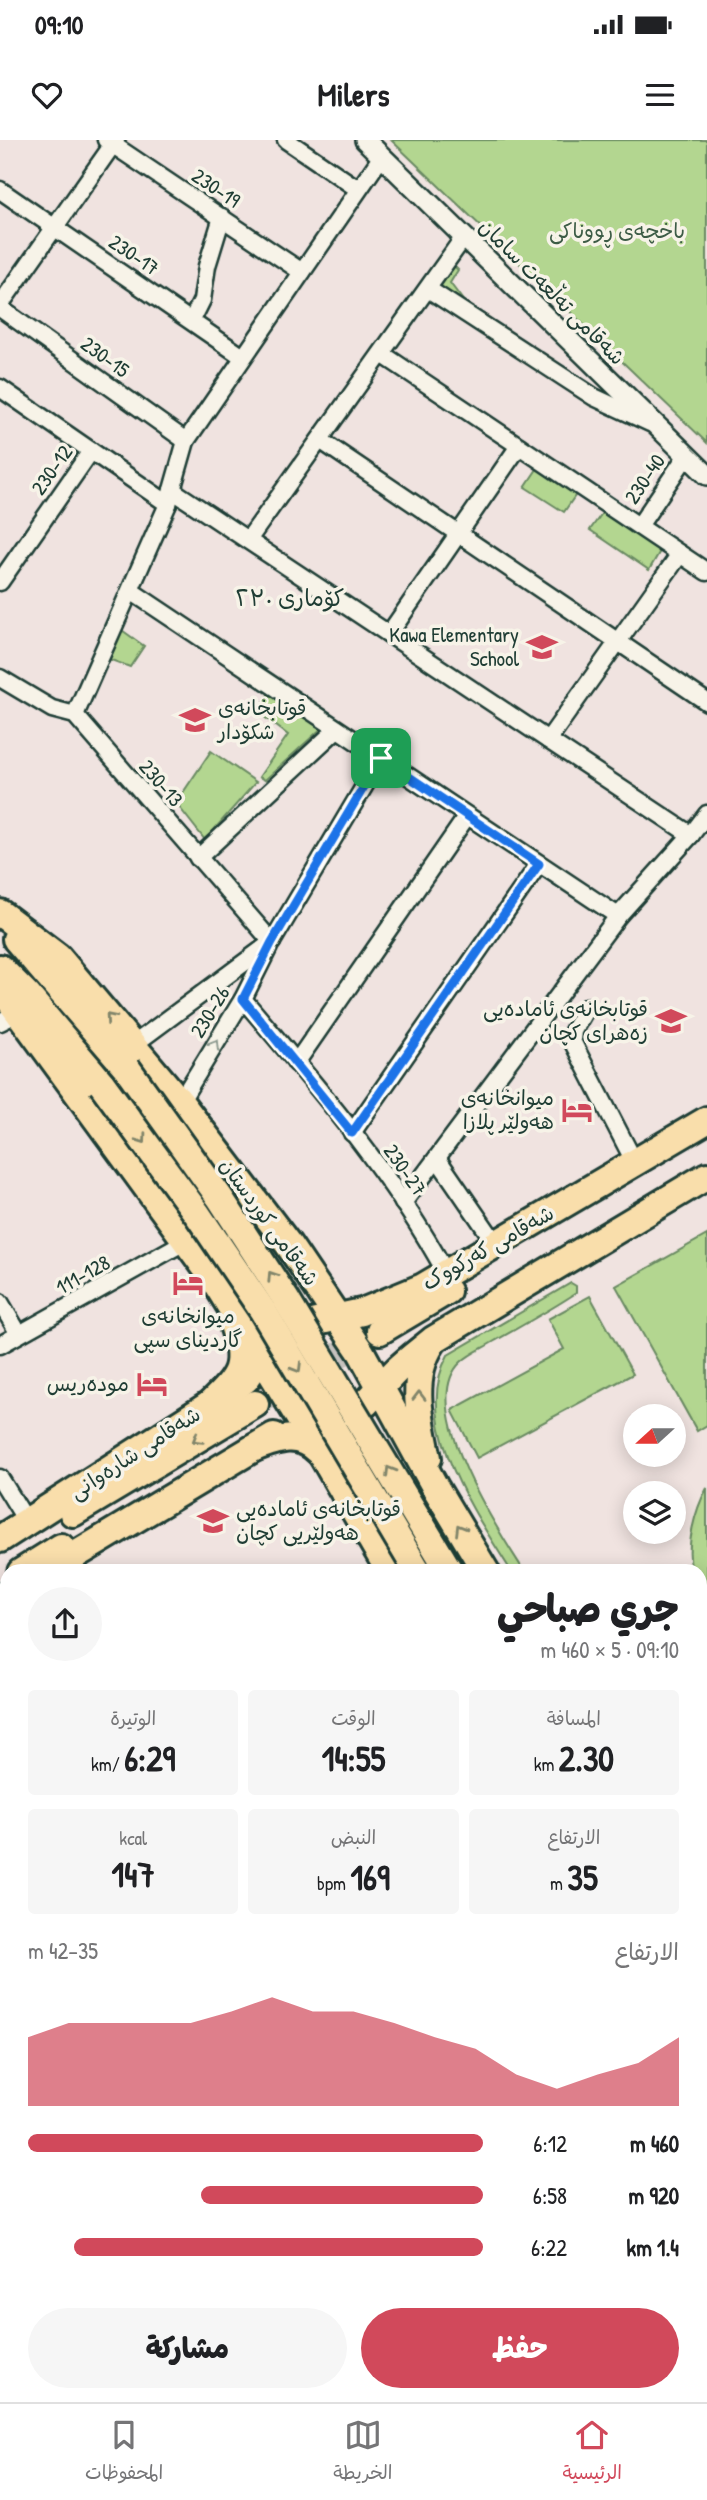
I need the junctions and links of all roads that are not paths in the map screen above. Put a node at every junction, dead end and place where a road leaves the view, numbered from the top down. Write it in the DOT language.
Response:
graph roads {
  1 [pos="286,140"];
  2 [pos="366,140"];
  3 [pos="112,141"];
  4 [pos="382,156"];
  5 [pos="358,189"];
  6 [pos="0,190"];
  7 [pos="222,217"];
  8 [pos="55,227"];
  9 [pos="464,237"];
  10 [pos="302,272"];
  11 [pos="428,289"];
  12 [pos="0,306"];
  13 [pos="192,320"];
  14 [pos="382,354"];
  15 [pos="243,357"];
  16 [pos="1,391"];
  17 [pos="655,425"];
  18 [pos="186,440"];
  19 [pos="320,440"];
  20 [pos="520,446"];
  21 [pos="90,451"];
  22 [pos="687,455"];
  23 [pos="707,475"];
  24 [pos="170,497"];
  25 [pos="639,526"];
  26 [pos="458,535"];
  27 [pos="248,540"];
  28 [pos="680,554"];
  29 [pos="707,572"];
  30 [pos="0,582"];
  31 [pos="131,591"];
  32 [pos="390,634"];
  33 [pos="617,643"];
  34 [pos="0,678"];
  35 [pos="707,702"];
  36 [pos="75,715"];
  37 [pos="337,729"];
  38 [pos="548,740"];
  39 [pos="381,758"];
  40 [pos="707,814"];
  41 [pos="467,816"];
  42 [pos="691,835"];
  43 [pos="198,858"];
  44 [pos="539,864"];
  45 [pos="0,913"];
  46 [pos="618,916"];
  47 [pos="0,921"];
  48 [pos="272,942"];
  49 [pos="0,968"];
  50 [pos="0,987"];
  51 [pos="243,999"];
  52 [pos="587,1007"];
  53 [pos="9,1017"];
  54 [pos="130,1056"];
  55 [pos="296,1063"];
  56 [pos="180,1102"];
  57 [pos="707,1120"];
  58 [pos="352,1133"];
  59 [pos="707,1136"];
  60 [pos="437,1158"];
  61 [pos="707,1161"];
  62 [pos="635,1163"];
  63 [pos="707,1176"];
  64 [pos="403,1203"];
  65 [pos="186,1241"];
  66 [pos="288,1244"];
  67 [pos="496,1244"];
  68 [pos="446,1273"];
  69 [pos="211,1275"];
  70 [pos="423,1287"];
  71 [pos="0,1302"];
  72 [pos="338,1317"];
  73 [pos="19,1334"];
  74 [pos="433,1340"];
  75 [pos="0,1345"];
  76 [pos="261,1357"];
  77 [pos="380,1389"];
  78 [pos="209,1405"];
  79 [pos="307,1431"];
  80 [pos="254,1448"];
  81 [pos="322,1455"];
  82 [pos="0,1478"];
  83 [pos="435,1487"];
  84 [pos="27,1522"];
  85 [pos="0,1539"];
  86 [pos="0,1556"];
  87 [pos="33,1564"];
  88 [pos="63,1564"];
  89 [pos="385,1564"];
  90 [pos="413,1564"];
  91 [pos="445,1564"];
  92 [pos="481,1564"];
  1 -- 5 [label="street"];
  2 -- 4 [label="street, شەقامی تەڵعەت سامان"];
  3 -- 7 [label="street, 230-19"];
  3 -- 8 [label="street"];
  4 -- 5 [label="street"];
  4 -- 9 [label="street, شەقامی تەڵعەت سامان"];
  5 -- 10 [label="street"];
  6 -- 8 [label="street, 230-17"];
  7 -- 10 [label="street, 230-19"];
  7 -- 13 [label="street"];
  8 -- 12 [label="street"];
  8 -- 13 [label="street, 230-17"];
  9 -- 11 [label="street"];
  9 -- 17 [label="street, شەقامی تەڵعەت سامان"];
  10 -- 15 [label="street"];
  11 -- 14 [label="street"];
  11 -- 17 [label="street"];
  12 -- 18 [label="street, 230-15"];
  13 -- 15 [label="street, 230-17"];
  14 -- 19 [label="street"];
  14 -- 20 [label="street"];
  15 -- 18 [label="street"];
  16 -- 21 [label="street"];
  17 -- 22 [label="street, شەقامی تەڵعەت سامان"];
  18 -- 24 [label="street"];
  19 -- 26 [label="street"];
  19 -- 27 [label="street"];
  20 -- 25 [label="street"];
  20 -- 26 [label="street"];
  21 -- 24 [label="street"];
  21 -- 30 [label="street, 230-12"];
  22 -- 23 [label="street, شەقامی تەڵعەت سامان"];
  22 -- 25 [label="street, 230-40"];
  24 -- 27 [label="street"];
  24 -- 31 [label="street"];
  25 -- 28 [label="street"];
  26 -- 32 [label="street"];
  26 -- 33 [label="street"];
  27 -- 32 [label="street"];
  28 -- 29 [label="street"];
  28 -- 33 [label="street"];
  31 -- 36 [label="street"];
  31 -- 37 [label="street"];
  32 -- 38 [label="street"];
  33 -- 35 [label="street"];
  33 -- 38 [label="street"];
  34 -- 36 [label="street, 230-13"];
  36 -- 43 [label="street, 230-13"];
  37 -- 39 [label="street"];
  37 -- 43 [label="street"];
  38 -- 42 [label="street"];
  39 -- 41 [label="street"];
  39 -- 48 [label="street, 230-26"];
  40 -- 42 [label="street"];
  41 -- 44 [label="street"];
  41 -- 55 [label="street"];
  42 -- 46 [label="street"];
  43 -- 48 [label="street, 230-13"];
  44 -- 46 [label="street"];
  44 -- 58 [label="street"];
  54 -- 45 [label="main road, شەقامی کوردستان, one-way"];
  46 -- 60 [label="street"];
  47 -- 54 [label="main road, شەقامی کوردستان"];
  48 -- 51 [label="street, 230-26"];
  48 -- 54 [label="street"];
  49 -- 90 [label="main road, one-way, bridge"];
  50 -- 53 [label="main road"];
  51 -- 55 [label="street, 230-27"];
  56 -- 51 [label="street, 230-26, one-way"];
  52 -- 62 [label="street"];
  53 -- 65 [label="main road"];
  54 -- 56 [label="main road, شەقامی کوردستان"];
  91 -- 54 [label="main road, شەقامی کوردستان, one-way, bridge"];
  55 -- 58 [label="street, 230-27"];
  56 -- 66 [label="main road, شەقامی کوردستان"];
  57 -- 62 [label="main road, شەقامی کەرکووک"];
  58 -- 64 [label="street, 230-27"];
  59 -- 61 [label="main road, شەقامی کەرکووک"];
  60 -- 64 [label="street"];
  60 -- 67 [label="street"];
  62 -- 67 [label="main road, شەقامی کەرکووک"];
  63 -- 74 [label="main road"];
  64 -- 68 [label="street, 230-27"];
  65 -- 69 [label="main road"];
  65 -- 73 [label="street, 111-128"];
  66 -- 70 [label="main road"];
  66 -- 72 [label="main road, شەقامی کوردستان"];
  67 -- 68 [label="main road, شەقامی کەرکووک"];
  68 -- 70 [label="main road, شەقامی کەرکووک"];
  69 -- 76 [label="main road"];
  69 -- 78 [label="main road"];
  70 -- 72 [label="main road, شەقامی کەرکووک"];
  71 -- 73 [label="street"];
  72 -- 76 [label="main road, شەقامی کەرکووک"];
  72 -- 77 [label="main road, شەقامی کوردستان"];
  73 -- 75 [label="street, 111-128"];
  74 -- 77 [label="main road"];
  83 -- 74 [label="main road, one-way"];
  76 -- 78 [label="main road, شەقامی شارەوانی"];
  76 -- 79 [label="main road"];
  77 -- 79 [label="main road"];
  77 -- 83 [label="main road, شەقامی کوردستان"];
  78 -- 84 [label="main road, شەقامی شارەوانی"];
  79 -- 80 [label="main road"];
  79 -- 81 [label="main road"];
  80 -- 81 [label="main road"];
  80 -- 88 [label="main road"];
  81 -- 89 [label="main road"];
  82 -- 84 [label="street"];
  92 -- 83 [label="main road, شەقامی کوردستان, one-way"];
  84 -- 85 [label="main road, شەقامی شارەوانی"];
  87 -- 86 [label="main road, شەقامی شارەوانی, one-way"];
}
